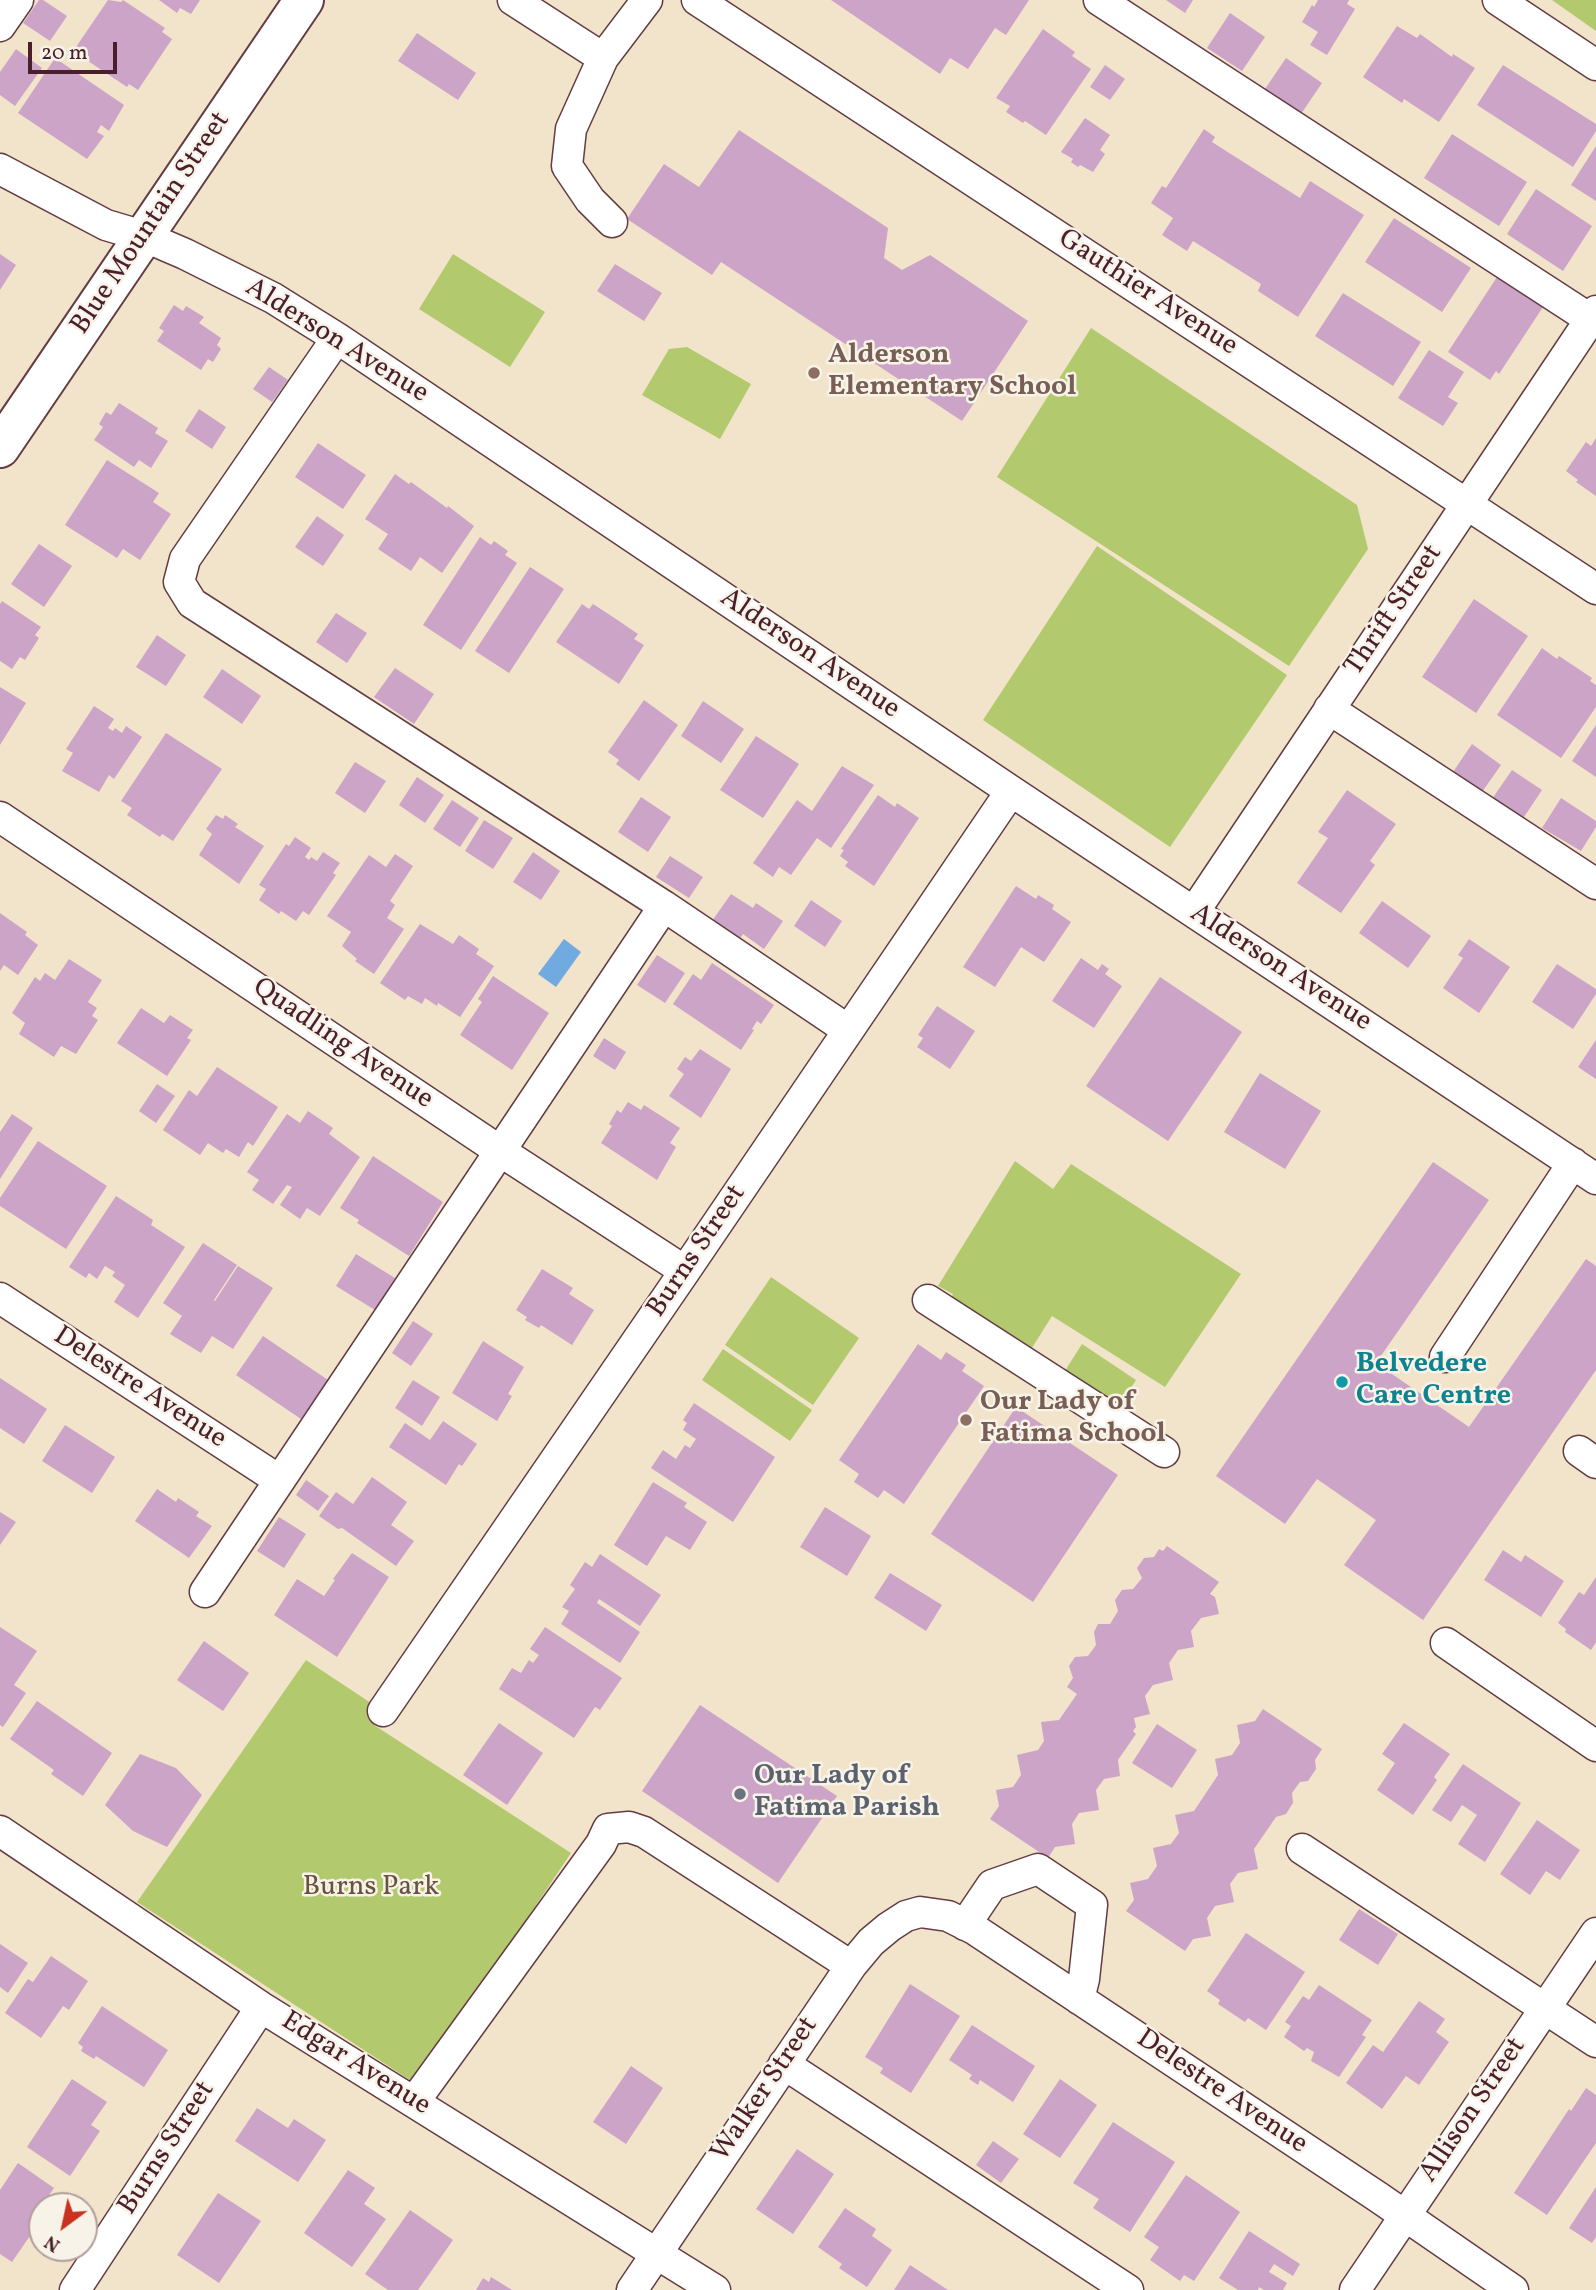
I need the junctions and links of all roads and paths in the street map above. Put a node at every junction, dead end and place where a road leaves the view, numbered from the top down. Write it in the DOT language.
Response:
graph roads {
  1 [pos="18,0"];
  2 [pos="304,0"];
  3 [pos="513,0"];
  4 [pos="647,0"];
  5 [pos="697,0"];
  6 [pos="1099,0"];
  7 [pos="1498,0"];
  8 [pos="0,26"];
  9 [pos="603,58"];
  10 [pos="1596,65"];
  11 [pos="0,169"];
  12 [pos="612,222"];
  13 [pos="143,236"];
  14 [pos="1594,317"];
  15 [pos="337,338"];
  16 [pos="0,448"];
  17 [pos="1468,504"];
  18 [pos="1596,589"];
  19 [pos="1328,709"];
  20 [pos="1011,791"];
  21 [pos="0,817"];
  22 [pos="1596,884"];
  23 [pos="664,906"];
  24 [pos="1194,912"];
  25 [pos="848,1030"];
  26 [pos="500,1151"];
  27 [pos="1584,1171"];
  28 [pos="685,1271"];
  29 [pos="0,1298"];
  30 [pos="928,1300"];
  31 [pos="1445,1357"];
  32 [pos="1164,1452"];
  33 [pos="279,1480"];
  34 [pos="205,1592"];
  35 [pos="1446,1643"];
  36 [pos="383,1711"];
  37 [pos="1596,1746"];
  38 [pos="0,1831"];
  39 [pos="1302,1849"];
  40 [pos="920,1912"];
  41 [pos="965,1925"];
  42 [pos="1596,1933"];
  43 [pos="851,1966"];
  44 [pos="1079,1999"];
  45 [pos="261,2007"];
  46 [pos="1544,2007"];
  47 [pos="1596,2042"];
  48 [pos="784,2064"];
  49 [pos="414,2102"];
  50 [pos="1404,2216"];
  51 [pos="656,2252"];
  52 [pos="75,2290"];
  53 [pos="632,2290"];
  54 [pos="715,2290"];
  55 [pos="1128,2290"];
  56 [pos="1355,2290"];
  57 [pos="1513,2290"];
  1 -- 8 [label="street"];
  2 -- 13 [label="main road, Blue Mountain Street"];
  3 -- 9 [label="street"];
  4 -- 9 [label="street"];
  5 -- 17 [label="street, Gauthier Avenue"];
  6 -- 14 [label="street"];
  7 -- 10 [label="street"];
  9 -- 12 [label="street"];
  11 -- 13 [label="street, Alderson Avenue"];
  13 -- 15 [label="street, Alderson Avenue"];
  13 -- 16 [label="main road, Blue Mountain Street"];
  14 -- 17 [label="street, Thrift Street"];
  15 -- 20 [label="street, Alderson Avenue"];
  15 -- 23 [label="street"];
  17 -- 18 [label="street, Gauthier Avenue"];
  17 -- 19 [label="street, Thrift Street"];
  19 -- 22 [label="street"];
  19 -- 24 [label="street, Thrift Street"];
  20 -- 24 [label="street, Alderson Avenue"];
  20 -- 25 [label="street, Burns Street"];
  21 -- 26 [label="street, Quadling Avenue"];
  23 -- 25 [label="street"];
  23 -- 26 [label="street"];
  24 -- 27 [label="street, Alderson Avenue"];
  25 -- 28 [label="street, Burns Street"];
  26 -- 28 [label="street, Quadling Avenue"];
  26 -- 33 [label="street"];
  27 -- 31 [label="street"];
  28 -- 36 [label="street, Burns Street"];
  29 -- 33 [label="street, Delestre Avenue"];
  30 -- 32 [label="street"];
  33 -- 34 [label="street"];
  35 -- 37 [label="street"];
  38 -- 45 [label="street, Edgar Avenue"];
  39 -- 46 [label="street"];
  40 -- 41 [label="street, Delestre Avenue"];
  40 -- 43 [label="street, Walker Street"];
  41 -- 44 [label="street, Delestre Avenue"];
  41 -- 44 [label="street"];
  42 -- 46 [label="street, Allison Street"];
  43 -- 48 [label="street, Walker Street"];
  43 -- 49 [label="street"];
  44 -- 50 [label="street, Delestre Avenue"];
  45 -- 49 [label="street, Edgar Avenue"];
  45 -- 52 [label="street, Burns Street"];
  46 -- 47 [label="street"];
  46 -- 50 [label="street, Allison Street"];
  48 -- 51 [label="street, Walker Street"];
  48 -- 55 [label="street"];
  49 -- 51 [label="street, Edgar Avenue"];
  50 -- 56 [label="street, Allison Street"];
  50 -- 57 [label="street, Delestre Avenue"];
  51 -- 53 [label="street, Walker Street"];
  51 -- 54 [label="street, Edgar Avenue"];
}
